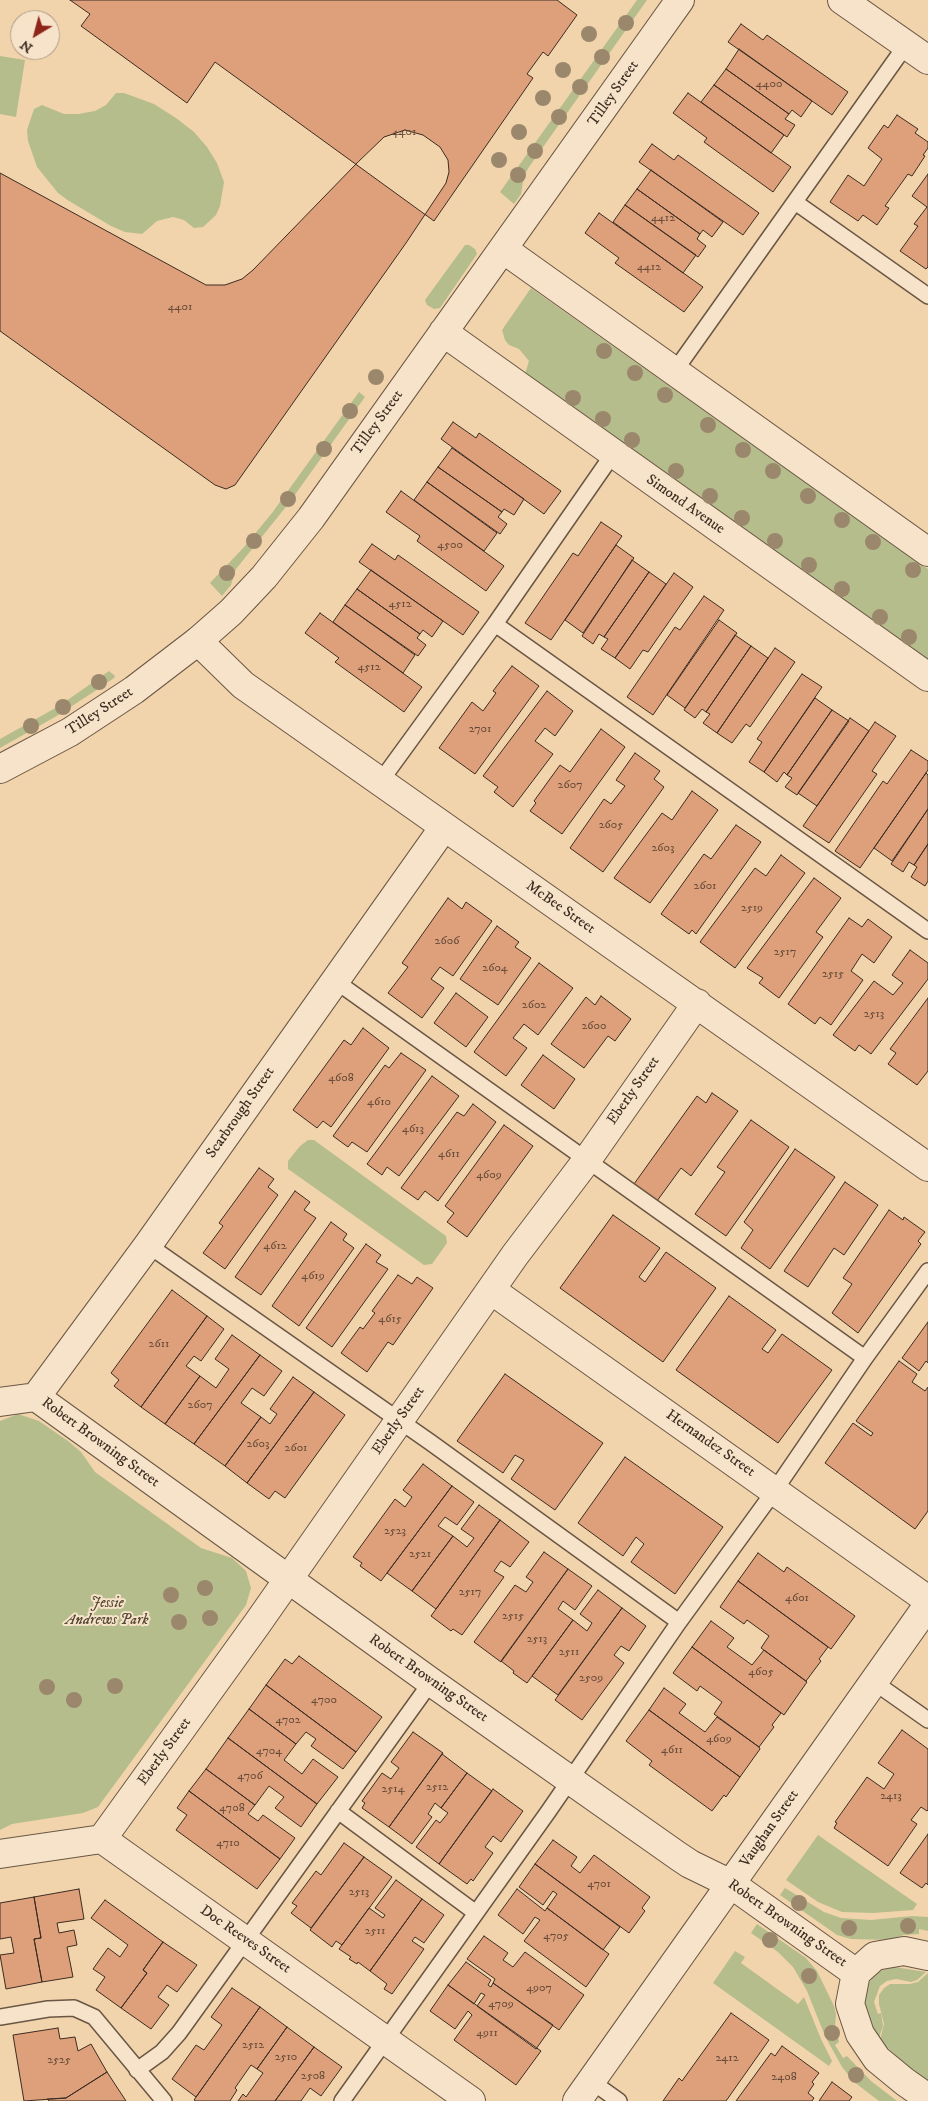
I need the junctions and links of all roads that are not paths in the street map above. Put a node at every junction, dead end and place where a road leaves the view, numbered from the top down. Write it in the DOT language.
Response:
graph roads {
  1 [pos="680,0"];
  2 [pos="842,0"];
  3 [pos="906,44"];
  4 [pos="928,60"];
  5 [pos="795,202"];
  6 [pos="503,249"];
  7 [pos="928,296"];
  8 [pos="443,332"];
  9 [pos="674,372"];
  10 [pos="613,454"];
  11 [pos="928,552"];
  12 [pos="495,624"];
  13 [pos="198,641"];
  14 [pos="928,677"];
  15 [pos="0,770"];
  16 [pos="380,782"];
  17 [pos="444,827"];
  18 [pos="928,931"];
  19 [pos="334,980"];
  20 [pos="697,1003"];
  21 [pos="586,1160"];
  22 [pos="928,1167"];
  23 [pos="148,1245"];
  24 [pos="928,1271"];
  25 [pos="492,1290"];
  26 [pos="865,1358"];
  27 [pos="36,1397"];
  28 [pos="0,1402"];
  29 [pos="399,1421"];
  30 [pos="775,1490"];
  31 [pos="289,1579"];
  32 [pos="928,1600"];
  33 [pos="928,1605"];
  34 [pos="679,1622"];
  35 [pos="431,1682"];
  36 [pos="874,1682"];
  37 [pos="928,1720"];
  38 [pos="570,1780"];
  39 [pos="338,1811"];
  40 [pos="102,1839"];
  41 [pos="0,1854"];
  42 [pos="732,1884"];
  43 [pos="476,1913"];
  44 [pos="246,1940"];
  45 [pos="928,1956"];
  46 [pos="856,1973"];
  47 [pos="0,2017"];
  48 [pos="386,2041"];
  49 [pos="136,2070"];
  50 [pos="584,2091"];
  51 [pos="928,2098"];
  52 [pos="164,2101"];
  53 [pos="342,2101"];
  54 [pos="471,2101"];
  55 [pos="619,2101"];
  1 -- 6 [label="street, Tilley Street"];
  2 -- 3 [label="street"];
  3 -- 4 [label="street"];
  3 -- 5 [label="lane"];
  5 -- 7 [label="lane"];
  5 -- 9 [label="lane"];
  6 -- 8 [label="street, Tilley Street"];
  6 -- 9 [label="street"];
  8 -- 10 [label="street, Simond Avenue"];
  8 -- 13 [label="street, Tilley Street"];
  9 -- 11 [label="street"];
  10 -- 12 [label="lane"];
  10 -- 14 [label="street, Simond Avenue"];
  12 -- 16 [label="lane"];
  12 -- 18 [label="lane"];
  13 -- 15 [label="street, Tilley Street"];
  13 -- 16 [label="street, McBee Street"];
  16 -- 17 [label="street, McBee Street"];
  17 -- 19 [label="street, Scarbrough Street"];
  17 -- 20 [label="street, McBee Street"];
  19 -- 21 [label="lane"];
  19 -- 23 [label="street, Scarbrough Street"];
  20 -- 21 [label="street, Eberly Street"];
  20 -- 22 [label="street, McBee Street"];
  21 -- 25 [label="street, Eberly Street"];
  21 -- 26 [label="lane"];
  23 -- 27 [label="street, Scarbrough Street"];
  23 -- 29 [label="lane"];
  24 -- 26 [label="lane"];
  25 -- 29 [label="street, Eberly Street"];
  25 -- 30 [label="street, Hernandez Street"];
  26 -- 30 [label="lane"];
  27 -- 28 [label="street, Robert Browning Street"];
  27 -- 31 [label="street, Robert Browning Street"];
  29 -- 31 [label="street, Eberly Street"];
  29 -- 34 [label="lane"];
  30 -- 32 [label="street, Hernandez Street"];
  30 -- 34 [label="lane"];
  31 -- 35 [label="street, Robert Browning Street"];
  31 -- 40 [label="street, Eberly Street"];
  33 -- 36 [label="street, Vaughan Street"];
  34 -- 38 [label="lane"];
  35 -- 38 [label="street, Robert Browning Street"];
  35 -- 39 [label="lane"];
  36 -- 37 [label="lane"];
  36 -- 42 [label="street, Vaughan Street"];
  38 -- 42 [label="street, Robert Browning Street"];
  38 -- 43 [label="lane"];
  39 -- 43 [label="lane"];
  39 -- 44 [label="lane"];
  40 -- 41 [label="street"];
  40 -- 44 [label="street, Doc Reeves Street"];
  42 -- 46 [label="street, Robert Browning Street"];
  42 -- 50 [label="street, Vaughan Street"];
  43 -- 48 [label="lane"];
  44 -- 48 [label="street, Doc Reeves Street"];
  44 -- 49 [label="lane"];
  45 -- 46 [label="street, Robert Browning Street"];
  46 -- 51 [label="street, Robert Browning Street"];
  47 -- 49 [label="lane"];
  48 -- 53 [label="lane"];
  48 -- 54 [label="street, Doc Reeves Street"];
  49 -- 52 [label="lane"];
  50 -- 55 [label="lane"];
}
